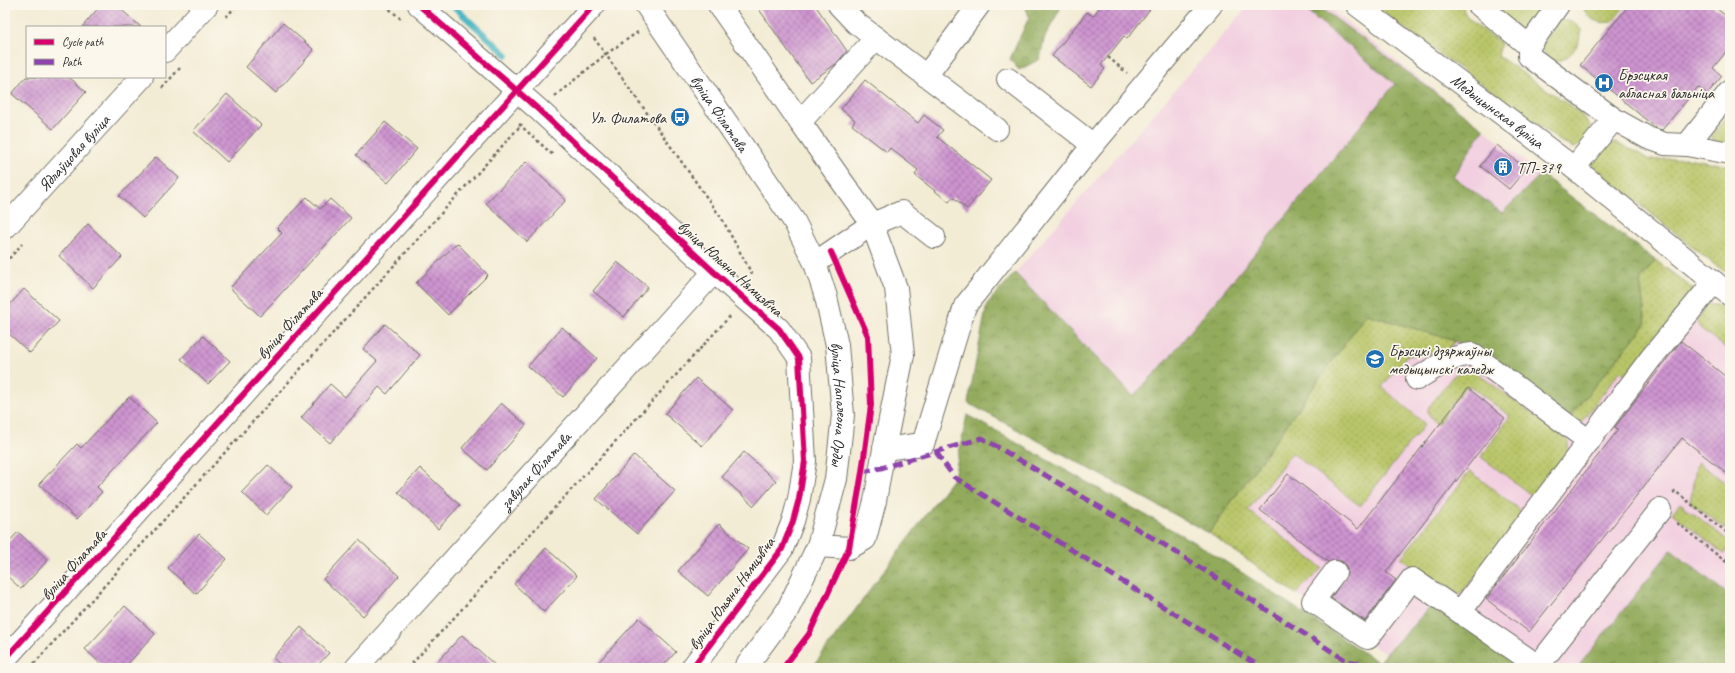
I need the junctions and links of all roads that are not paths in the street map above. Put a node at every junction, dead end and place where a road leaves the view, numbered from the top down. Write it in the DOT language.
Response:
graph roads {
  1 [pos="207,5"];
  2 [pos="419,5"];
  3 [pos="719,5"];
  4 [pos="839,5"];
  5 [pos="979,5"];
  6 [pos="1211,5"];
  7 [pos="1357,5"];
  8 [pos="1479,5"];
  9 [pos="1558,5"];
  10 [pos="587,12"];
  11 [pos="651,12"];
  12 [pos="876,38"];
  13 [pos="1529,46"];
  14 [pos="166,50"];
  15 [pos="926,76"];
  16 [pos="141,78"];
  17 [pos="1008,79"];
  18 [pos="516,90"];
  19 [pos="1730,91"];
  20 [pos="1614,119"];
  21 [pos="800,122"];
  22 [pos="997,129"];
  23 [pos="1093,145"];
  24 [pos="1687,145"];
  25 [pos="1730,153"];
  26 [pos="1574,168"];
  27 [pos="794,221"];
  28 [pos="872,224"];
  29 [pos="5,228"];
  30 [pos="934,237"];
  31 [pos="815,263"];
  32 [pos="714,272"];
  33 [pos="1722,289"];
  34 [pos="1417,379"];
  35 [pos="1589,441"];
  36 [pos="884,449"];
  37 [pos="1660,510"];
  38 [pos="818,546"];
  39 [pos="1335,572"];
  40 [pos="1461,612"];
  41 [pos="5,659"];
  42 [pos="1539,667"];
  43 [pos="356,668"];
  44 [pos="692,668"];
  45 [pos="745,668"];
  1 -- 14 [label="street"];
  2 -- 18 [label="street, вуліца Юльяна Нямцэвіча"];
  3 -- 21 [label="street"];
  4 -- 12 [label="street"];
  5 -- 15 [label="street"];
  6 -- 23 [label="street"];
  7 -- 26 [label="street, Медыцынская вуліца"];
  8 -- 13 [label="street"];
  9 -- 13 [label="street"];
  10 -- 18 [label="street, вуліца Філатава"];
  11 -- 27 [label="street, вуліца Філатава"];
  12 -- 15 [label="street"];
  12 -- 21 [label="street"];
  13 -- 20 [label="street"];
  15 -- 22 [label="street"];
  16 -- 29 [label="street, Ядлаўцовая вуліца"];
  17 -- 23 [label="street"];
  18 -- 32 [label="street, вуліца Юльяна Нямцэвіча"];
  18 -- 41 [label="street, вуліца Філатава"];
  19 -- 24 [label="street"];
  20 -- 24 [label="street"];
  20 -- 26 [label="street"];
  21 -- 28 [label="street"];
  23 -- 36 [label="street"];
  24 -- 25 [label="street"];
  26 -- 33 [label="street, Медыцынская вуліца"];
  27 -- 31 [label="street, вуліца Напалеона Орды"];
  28 -- 30 [label="street"];
  28 -- 31 [label="street"];
  28 -- 36 [label="street"];
  31 -- 38 [label="street, вуліца Напалеона Орды"];
  32 -- 43 [label="street, завулак Філатава"];
  32 -- 44 [label="street, вуліца Юльяна Нямцэвіча"];
  33 -- 35 [label="street"];
  34 -- 35 [label="street"];
  35 -- 40 [label="street"];
  36 -- 38 [label="street"];
  37 -- 42 [label="street"];
  38 -- 45 [label="street, вуліца Напалеона Орды"];
  39 -- 40 [label="street"];
  40 -- 42 [label="street"];
}
